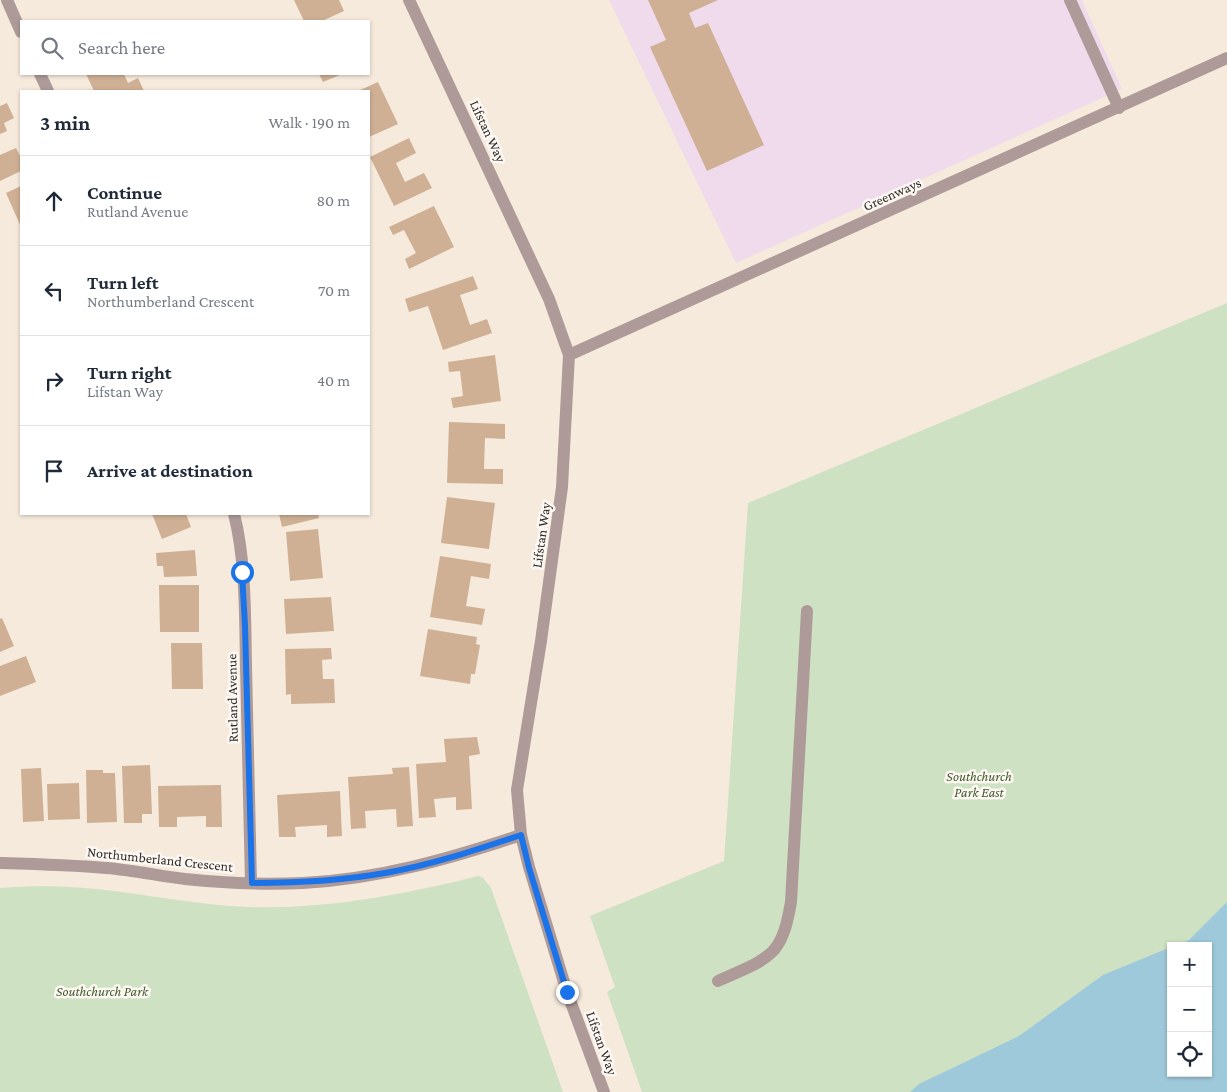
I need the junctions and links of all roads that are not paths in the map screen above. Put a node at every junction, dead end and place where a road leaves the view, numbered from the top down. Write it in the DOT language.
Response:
graph roads {
  1 [pos="7,0"];
  2 [pos="409,0"];
  3 [pos="1070,0"];
  4 [pos="20,30"];
  5 [pos="1227,58"];
  6 [pos="40,75"];
  7 [pos="48,90"];
  8 [pos="1119,108"];
  9 [pos="569,355"];
  10 [pos="234,515"];
  11 [pos="807,611"];
  12 [pos="521,835"];
  13 [pos="0,863"];
  14 [pos="252,883"];
  15 [pos="718,980"];
  16 [pos="604,1092"];
  1 -- 4 [label="street"];
  2 -- 9 [label="street, Lifstan Way"];
  3 -- 8 [label="street"];
  5 -- 8 [label="street, Greenways"];
  6 -- 7 [label="street"];
  8 -- 9 [label="street, Greenways"];
  9 -- 12 [label="street, Lifstan Way"];
  10 -- 14 [label="street, Rutland Avenue"];
  11 -- 15 [label="street"];
  12 -- 14 [label="street, Northumberland Crescent"];
  12 -- 16 [label="street, Lifstan Way"];
  13 -- 14 [label="street, Northumberland Crescent"];
}
